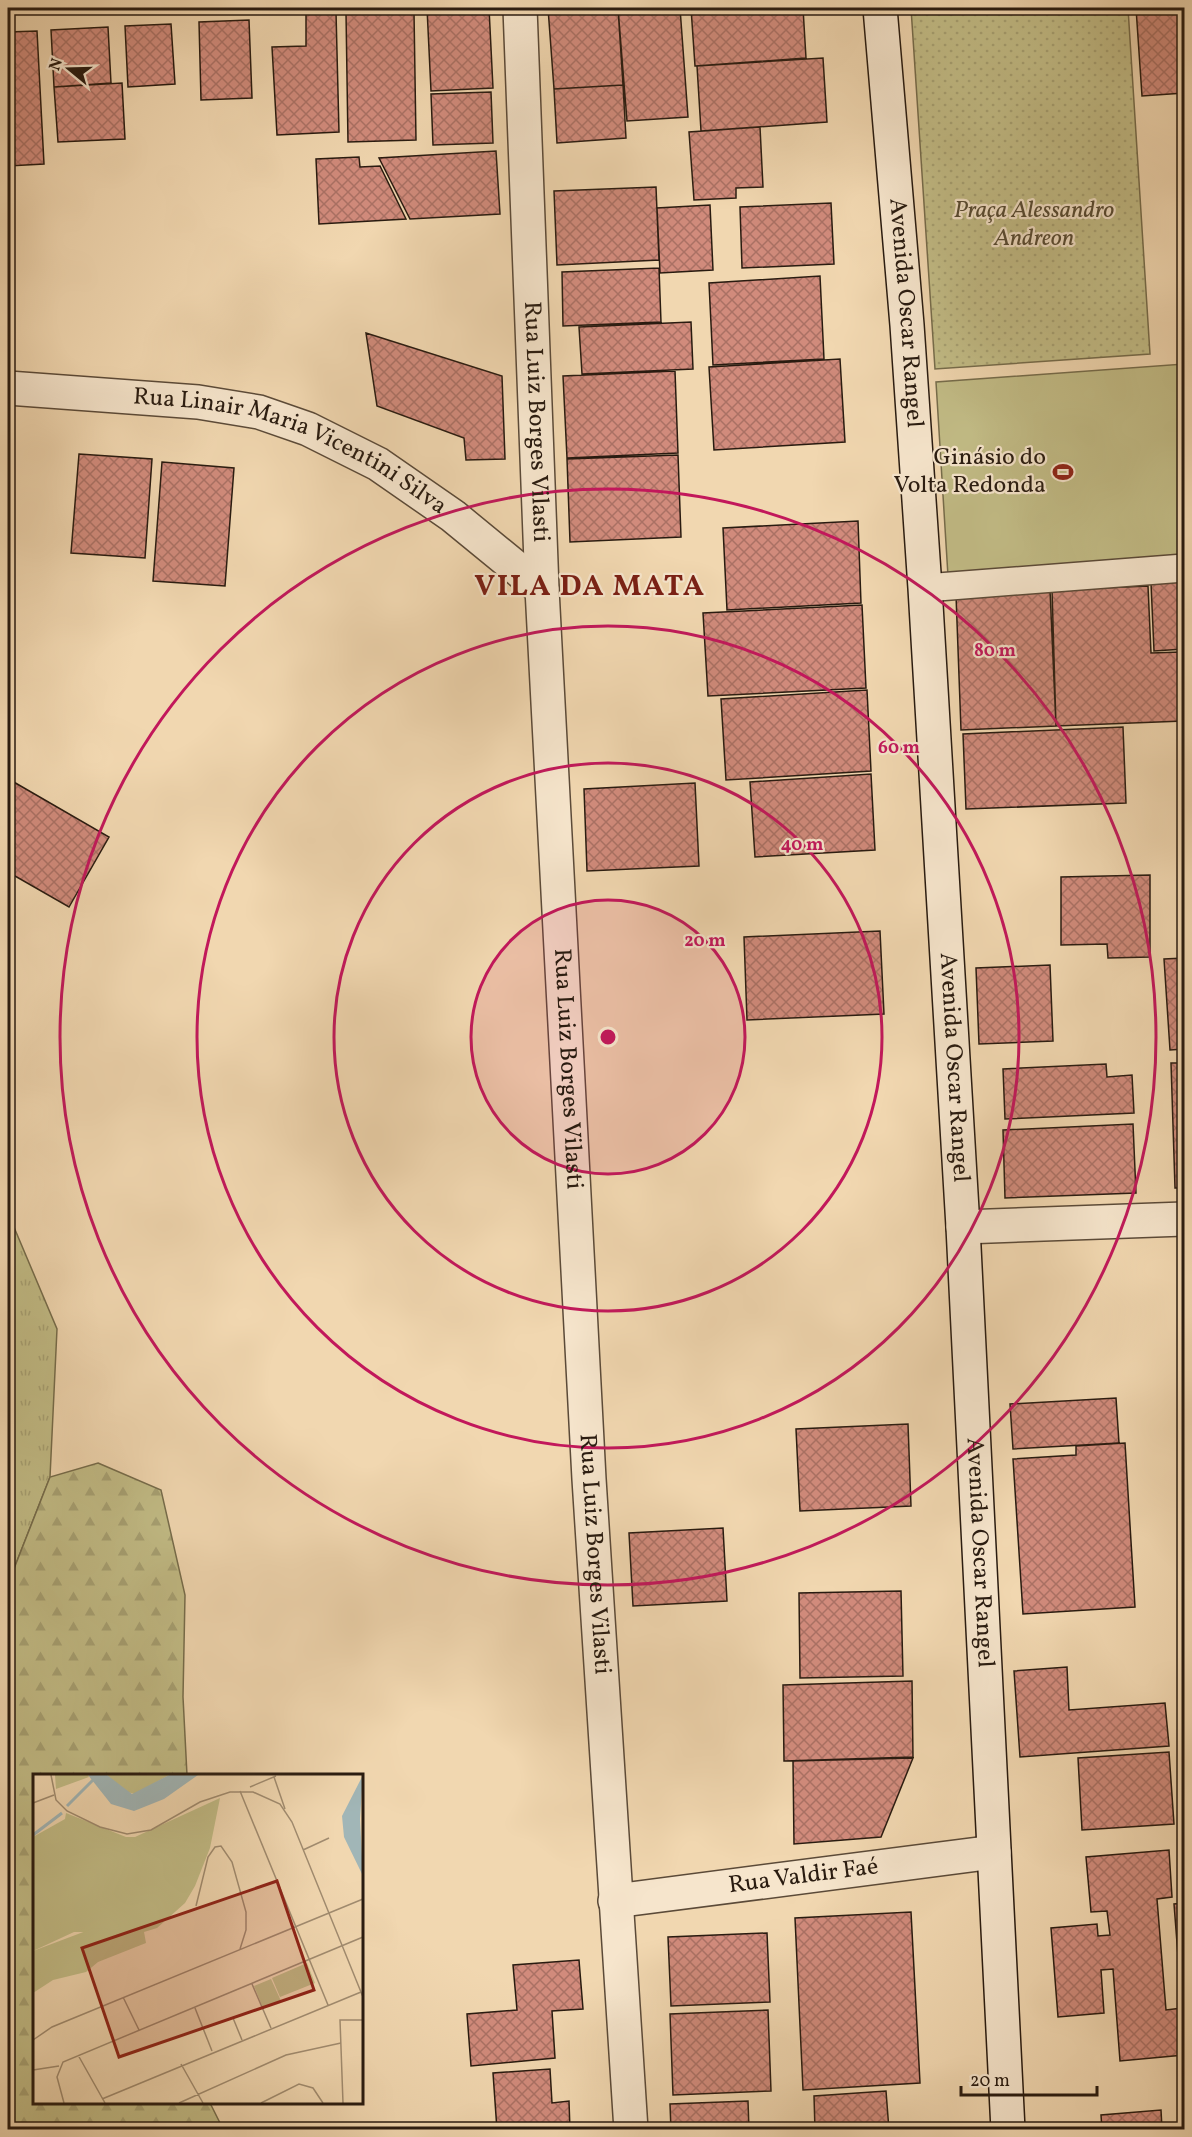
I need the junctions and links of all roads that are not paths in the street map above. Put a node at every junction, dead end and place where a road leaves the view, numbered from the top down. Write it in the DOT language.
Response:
graph roads {
  1 [pos="520,8"];
  2 [pos="880,8"];
  3 [pos="8,387"];
  4 [pos="1185,568"];
  5 [pos="925,588"];
  6 [pos="542,589"];
  7 [pos="1185,1219"];
  8 [pos="963,1227"];
  9 [pos="994,1852"];
  10 [pos="615,1901"];
  11 [pos="631,2130"];
  12 [pos="1008,2130"];
  1 -- 6 [label="street, Rua Luiz Borges Vilasti"];
  2 -- 5 [label="street, Avenida Oscar Rangel"];
  3 -- 6 [label="street, Rua Linair Maria Vicentini Silva"];
  4 -- 5 [label="lane"];
  5 -- 8 [label="street, Avenida Oscar Rangel"];
  6 -- 10 [label="street, Rua Luiz Borges Vilasti"];
  7 -- 8 [label="street"];
  8 -- 9 [label="street, Avenida Oscar Rangel"];
  9 -- 10 [label="street, Rua Valdir Faé"];
  9 -- 12 [label="street, Avenida Oscar Rangel"];
  10 -- 11 [label="street, Rua Luiz Borges Vilasti"];
}
